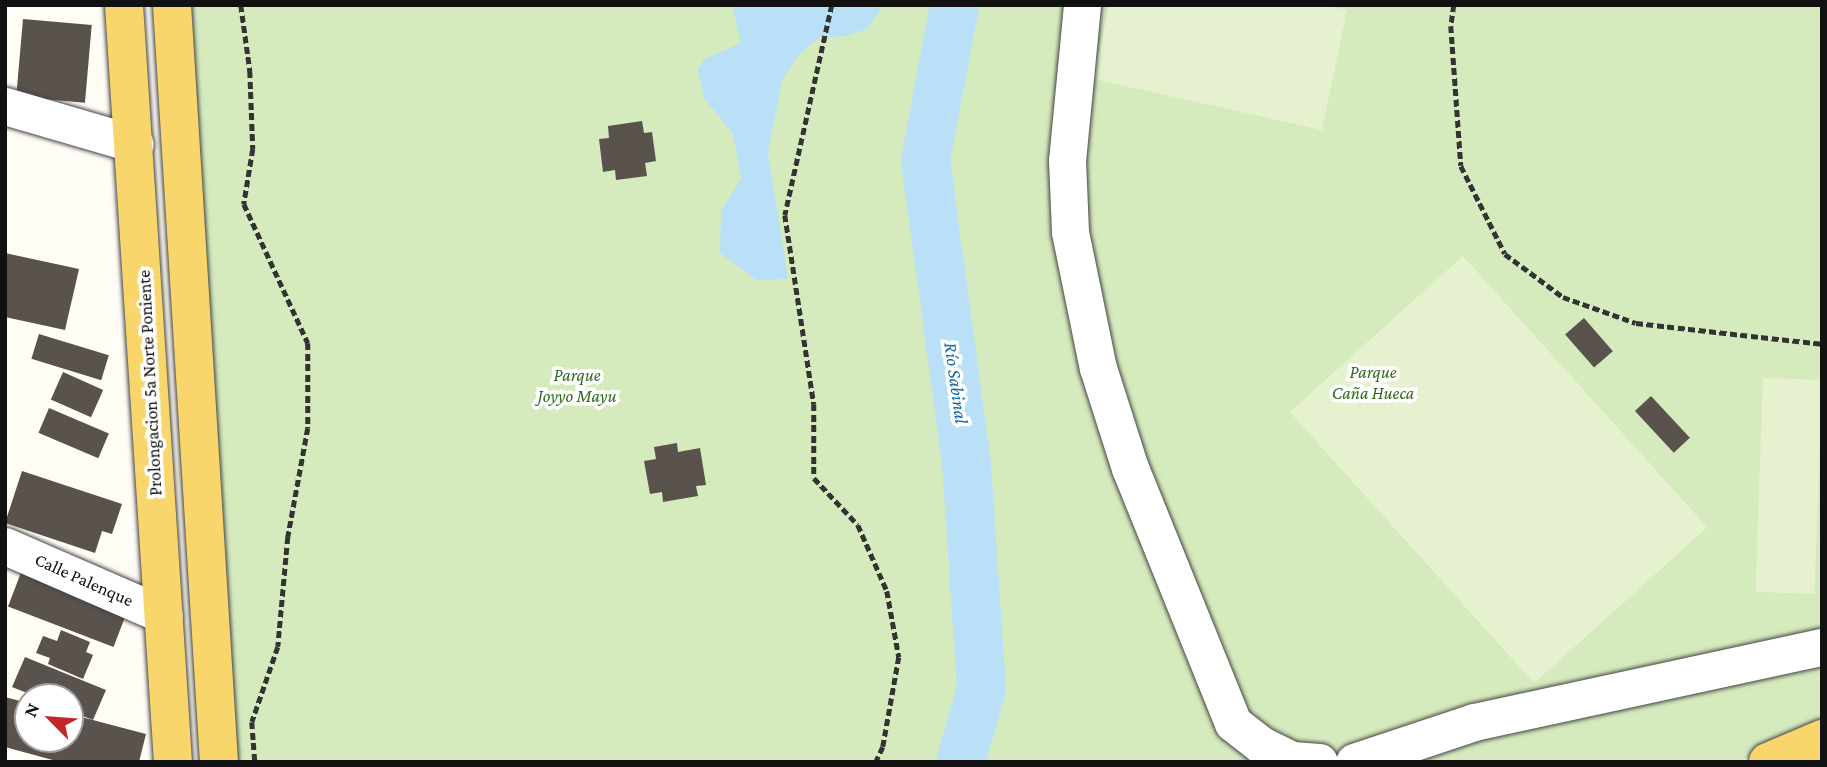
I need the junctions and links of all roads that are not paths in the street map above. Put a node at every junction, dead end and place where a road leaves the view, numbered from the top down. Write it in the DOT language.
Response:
graph roads {
  1 [pos="124,5"];
  2 [pos="172,5"];
  3 [pos="1082,5"];
  4 [pos="5,106"];
  5 [pos="135,144"];
  6 [pos="5,546"];
  7 [pos="164,615"];
  8 [pos="1822,647"];
  9 [pos="1822,739"];
  10 [pos="173,762"];
  11 [pos="219,762"];
  12 [pos="1319,762"];
  13 [pos="1354,762"];
  14 [pos="1768,762"];
  1 -- 5 [label="main road, Prolongacion 5a Norte Poniente"];
  2 -- 11 [label="main road"];
  3 -- 12 [label="street"];
  4 -- 5 [label="street"];
  5 -- 7 [label="main road, Prolongacion 5a Norte Poniente"];
  6 -- 7 [label="street, Calle Palenque"];
  7 -- 10 [label="main road, Prolongacion 5a Norte Poniente"];
  8 -- 13 [label="street"];
  9 -- 14 [label="main road"];
}
